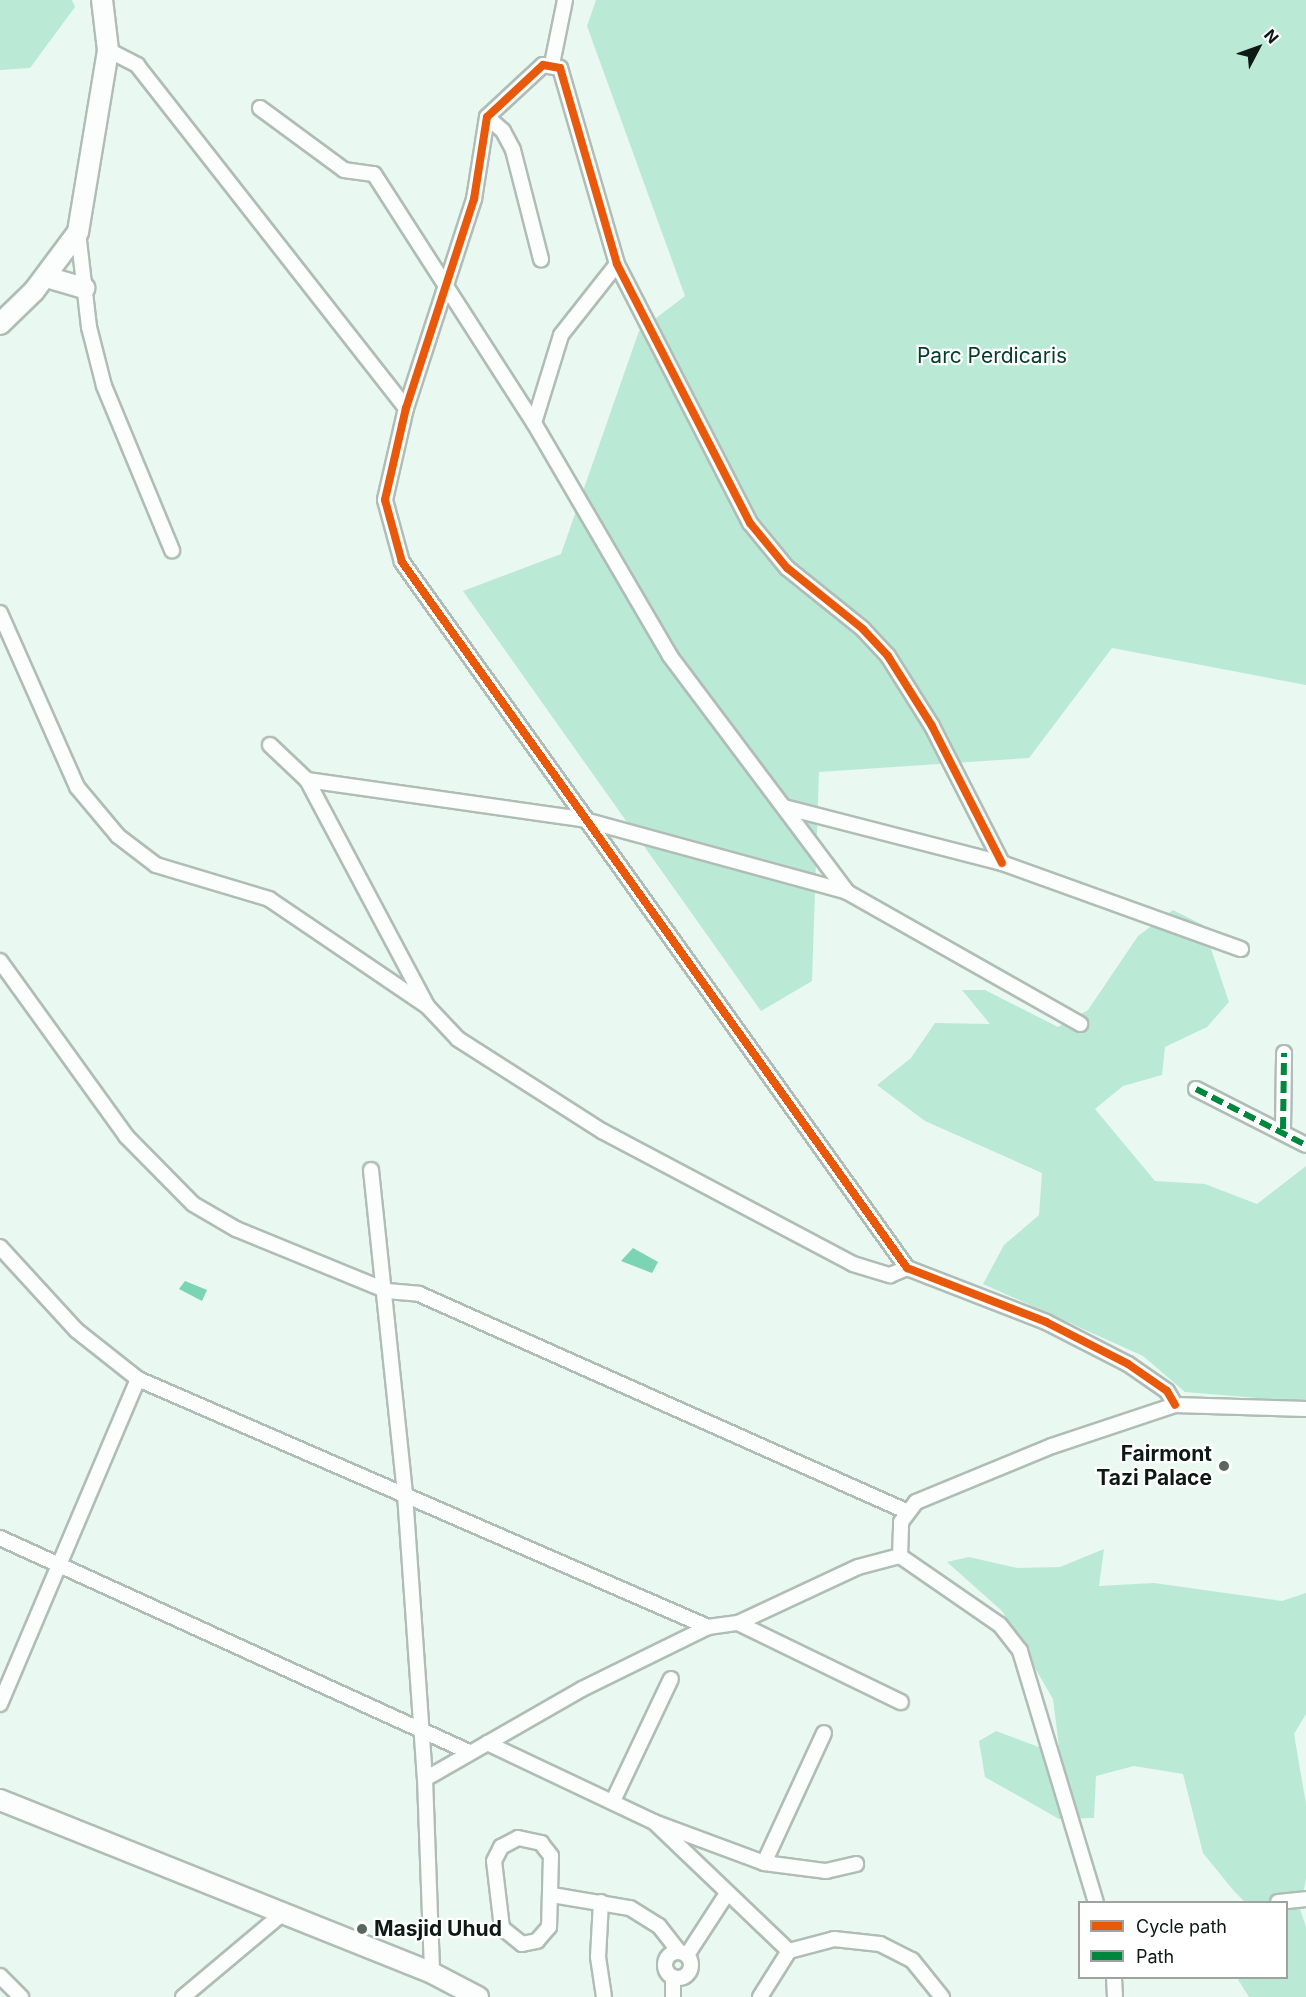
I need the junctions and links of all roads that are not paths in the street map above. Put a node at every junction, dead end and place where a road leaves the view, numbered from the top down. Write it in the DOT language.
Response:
graph roads {
  1 [pos="102,0"];
  2 [pos="566,0"];
  3 [pos="108,50"];
  4 [pos="552,64"];
  5 [pos="260,108"];
  6 [pos="487,117"];
  7 [pos="78,232"];
  8 [pos="541,259"];
  9 [pos="617,264"];
  10 [pos="46,277"];
  11 [pos="445,284"];
  12 [pos="84,288"];
  13 [pos="0,324"];
  14 [pos="406,408"];
  15 [pos="534,423"];
  16 [pos="172,550"];
  17 [pos="0,613"];
  18 [pos="270,745"];
  19 [pos="307,780"];
  20 [pos="784,807"];
  21 [pos="581,819"];
  22 [pos="1002,863"];
  23 [pos="847,892"];
  24 [pos="1241,949"];
  25 [pos="0,961"];
  26 [pos="427,1006"];
  27 [pos="1080,1024"];
  28 [pos="1284,1053"];
  29 [pos="1197,1089"];
  30 [pos="1283,1129"];
  31 [pos="1306,1145"];
  32 [pos="371,1170"];
  33 [pos="0,1247"];
  34 [pos="907,1268"];
  35 [pos="387,1291"];
  36 [pos="138,1379"];
  37 [pos="1175,1405"];
  38 [pos="1306,1409"];
  39 [pos="405,1494"];
  40 [pos="906,1511"];
  41 [pos="0,1538"];
  42 [pos="900,1556"];
  43 [pos="59,1566"];
  44 [pos="738,1623"];
  45 [pos="708,1627"];
  46 [pos="670,1679"];
  47 [pos="901,1702"];
  48 [pos="0,1704"];
  49 [pos="422,1725"];
  50 [pos="824,1732"];
  51 [pos="487,1743"];
  52 [pos="467,1751"];
  53 [pos="425,1779"];
  54 [pos="0,1800"];
  55 [pos="613,1800"];
  56 [pos="654,1822"];
  57 [pos="764,1863"];
  58 [pos="856,1864"];
  59 [pos="726,1894"];
  60 [pos="552,1895"];
  61 [pos="1306,1899"];
  62 [pos="1096,1901"];
  63 [pos="1287,1901"];
  64 [pos="601,1902"];
  65 [pos="282,1914"];
  66 [pos="789,1950"];
  67 [pos="683,1953"];
  68 [pos="432,1973"];
  69 [pos="1114,1979"];
  70 [pos="2,1982"];
  71 [pos="21,1997"];
  72 [pos="184,1997"];
  73 [pos="478,1997"];
  74 [pos="604,1997"];
  75 [pos="673,1997"];
  76 [pos="760,1997"];
  77 [pos="942,1997"];
  78 [pos="1115,1997"];
  1 -- 3 [label="main road"];
  2 -- 4 [label="street"];
  3 -- 7 [label="main road"];
  3 -- 14 [label="street"];
  4 -- 6 [label="street"];
  4 -- 9 [label="street"];
  5 -- 11 [label="street"];
  6 -- 8 [label="street"];
  6 -- 11 [label="street"];
  7 -- 10 [label="main road"];
  7 -- 12 [label="street"];
  9 -- 15 [label="street"];
  9 -- 22 [label="street"];
  10 -- 12 [label="main road"];
  10 -- 13 [label="main road"];
  11 -- 14 [label="street"];
  11 -- 15 [label="street"];
  12 -- 16 [label="street"];
  14 -- 21 [label="street"];
  15 -- 20 [label="street"];
  17 -- 26 [label="street"];
  18 -- 19 [label="street"];
  19 -- 21 [label="street"];
  19 -- 26 [label="street"];
  20 -- 22 [label="street"];
  20 -- 23 [label="street"];
  21 -- 23 [label="street"];
  21 -- 34 [label="street"];
  22 -- 24 [label="street"];
  23 -- 27 [label="street"];
  25 -- 35 [label="street"];
  26 -- 34 [label="street"];
  28 -- 30 [label="street"];
  29 -- 30 [label="street"];
  30 -- 31 [label="street"];
  32 -- 35 [label="street"];
  33 -- 36 [label="street"];
  34 -- 37 [label="street"];
  35 -- 39 [label="street"];
  35 -- 40 [label="street"];
  36 -- 39 [label="street"];
  36 -- 43 [label="street"];
  37 -- 38 [label="street"];
  37 -- 40 [label="street"];
  39 -- 45 [label="street"];
  39 -- 49 [label="street"];
  40 -- 42 [label="street"];
  41 -- 43 [label="street"];
  42 -- 44 [label="street"];
  42 -- 62 [label="street"];
  43 -- 48 [label="street"];
  43 -- 49 [label="street"];
  44 -- 45 [label="street"];
  44 -- 47 [label="street"];
  45 -- 51 [label="street"];
  46 -- 55 [label="street"];
  49 -- 52 [label="street"];
  49 -- 53 [label="street"];
  50 -- 57 [label="street"];
  51 -- 52 [label="street"];
  51 -- 55 [label="street"];
  52 -- 53 [label="street"];
  53 -- 68 [label="street"];
  54 -- 65 [label="main road"];
  55 -- 56 [label="street"];
  56 -- 57 [label="street"];
  56 -- 59 [label="street"];
  57 -- 58 [label="street"];
  59 -- 66 [label="street"];
  59 -- 67 [label="street"];
  60 -- 60 [label="street"];
  60 -- 64 [label="street"];
  61 -- 63 [label="street"];
  64 -- 67 [label="street"];
  64 -- 74 [label="street"];
  65 -- 68 [label="main road"];
  65 -- 72 [label="street"];
  66 -- 76 [label="street"];
  66 -- 77 [label="street"];
  67 -- 75 [label="street"];
  68 -- 73 [label="main road"];
  69 -- 78 [label="street"];
  70 -- 71 [label="street"];
}
